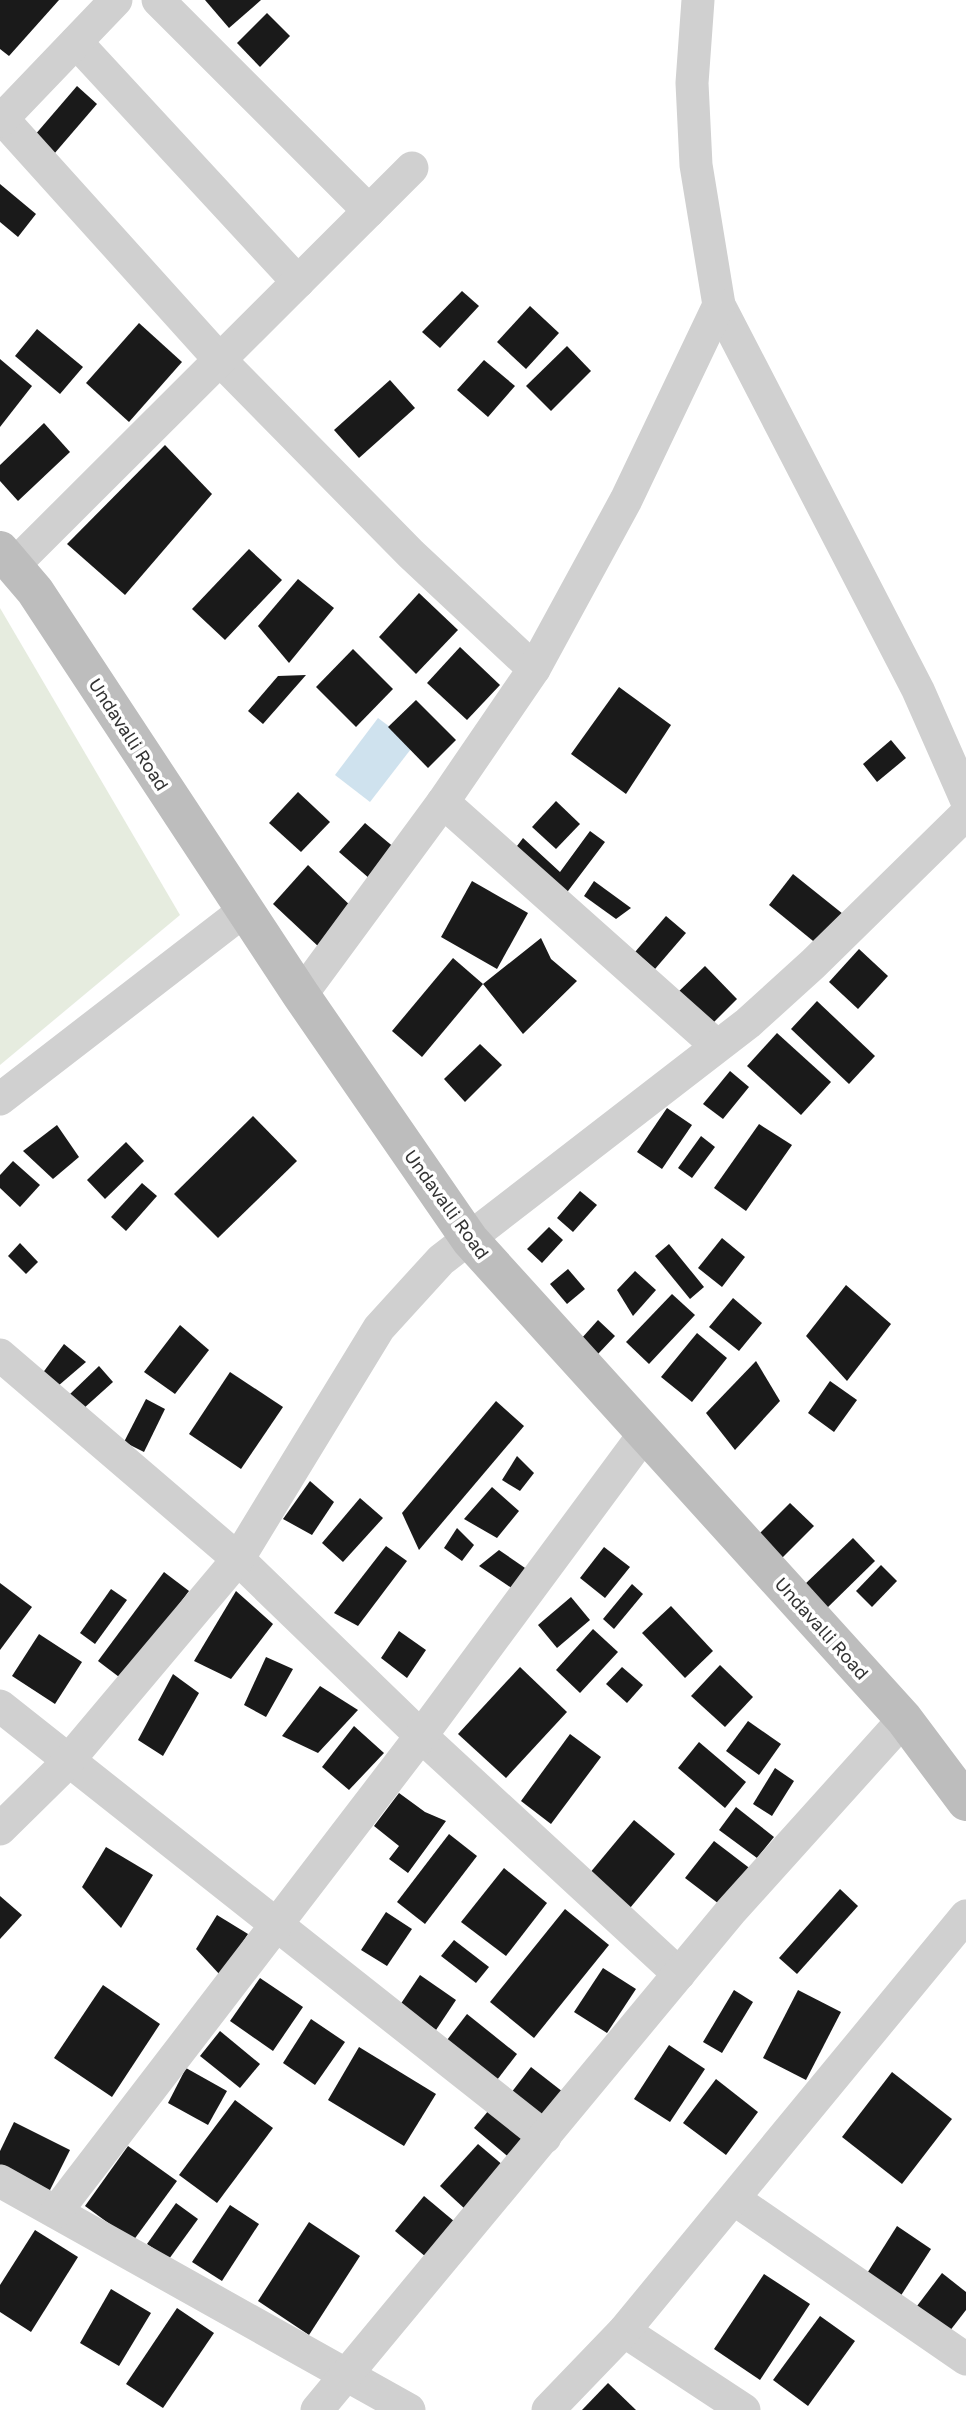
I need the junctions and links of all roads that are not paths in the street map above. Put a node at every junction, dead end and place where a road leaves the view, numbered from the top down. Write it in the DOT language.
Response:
graph roads {
  1 [pos="116,0"];
  2 [pos="158,0"];
  3 [pos="698,0"];
  4 [pos="76,42"];
  5 [pos="1,118"];
  6 [pos="412,168"];
  7 [pos="369,211"];
  8 [pos="298,282"];
  9 [pos="719,305"];
  10 [pos="220,360"];
  11 [pos="7,558"];
  12 [pos="534,669"];
  13 [pos="966,799"];
  14 [pos="443,802"];
  15 [pos="966,814"];
  16 [pos="245,910"];
  17 [pos="301,995"];
  18 [pos="717,1046"];
  19 [pos="0,1099"];
  20 [pos="470,1241"];
  21 [pos="0,1354"];
  22 [pos="645,1433"];
  23 [pos="238,1559"];
  24 [pos="0,1706"];
  25 [pos="904,1719"];
  26 [pos="421,1736"];
  27 [pos="68,1760"];
  28 [pos="966,1802"];
  29 [pos="0,1829"];
  30 [pos="966,1916"];
  31 [pos="276,1925"];
  32 [pos="679,1974"];
  33 [pos="545,2137"];
  34 [pos="0,2182"];
  35 [pos="734,2199"];
  36 [pos="55,2212"];
  37 [pos="624,2330"];
  38 [pos="966,2359"];
  39 [pos="348,2375"];
  40 [pos="317,2410"];
  41 [pos="409,2410"];
  42 [pos="548,2410"];
  43 [pos="744,2410"];
  1 -- 4 [label="street"];
  2 -- 7 [label="street"];
  3 -- 9 [label="street"];
  4 -- 5 [label="street"];
  4 -- 8 [label="street"];
  5 -- 10 [label="street"];
  6 -- 7 [label="street"];
  7 -- 8 [label="street"];
  8 -- 10 [label="street"];
  9 -- 12 [label="street"];
  9 -- 13 [label="street"];
  10 -- 11 [label="street"];
  10 -- 12 [label="street"];
  11 -- 16 [label="main road, Undavalli Road"];
  12 -- 14 [label="street"];
  14 -- 17 [label="street"];
  14 -- 18 [label="street"];
  15 -- 18 [label="street"];
  16 -- 17 [label="main road, Undavalli Road"];
  16 -- 19 [label="street"];
  17 -- 20 [label="main road, Undavalli Road"];
  18 -- 20 [label="street"];
  20 -- 22 [label="main road, Undavalli Road"];
  20 -- 23 [label="street"];
  21 -- 23 [label="street"];
  22 -- 25 [label="main road, Undavalli Road"];
  22 -- 26 [label="street"];
  23 -- 26 [label="street"];
  23 -- 27 [label="street"];
  24 -- 27 [label="street"];
  25 -- 28 [label="main road, Undavalli Road"];
  25 -- 32 [label="street"];
  26 -- 31 [label="street"];
  26 -- 32 [label="street"];
  27 -- 29 [label="street"];
  27 -- 31 [label="street"];
  30 -- 35 [label="street"];
  31 -- 33 [label="street"];
  31 -- 36 [label="street"];
  32 -- 33 [label="street"];
  33 -- 39 [label="street"];
  34 -- 36 [label="street"];
  35 -- 37 [label="street"];
  35 -- 38 [label="street"];
  36 -- 39 [label="street"];
  37 -- 42 [label="street"];
  37 -- 43 [label="street"];
  39 -- 40 [label="street"];
  39 -- 41 [label="street"];
}
